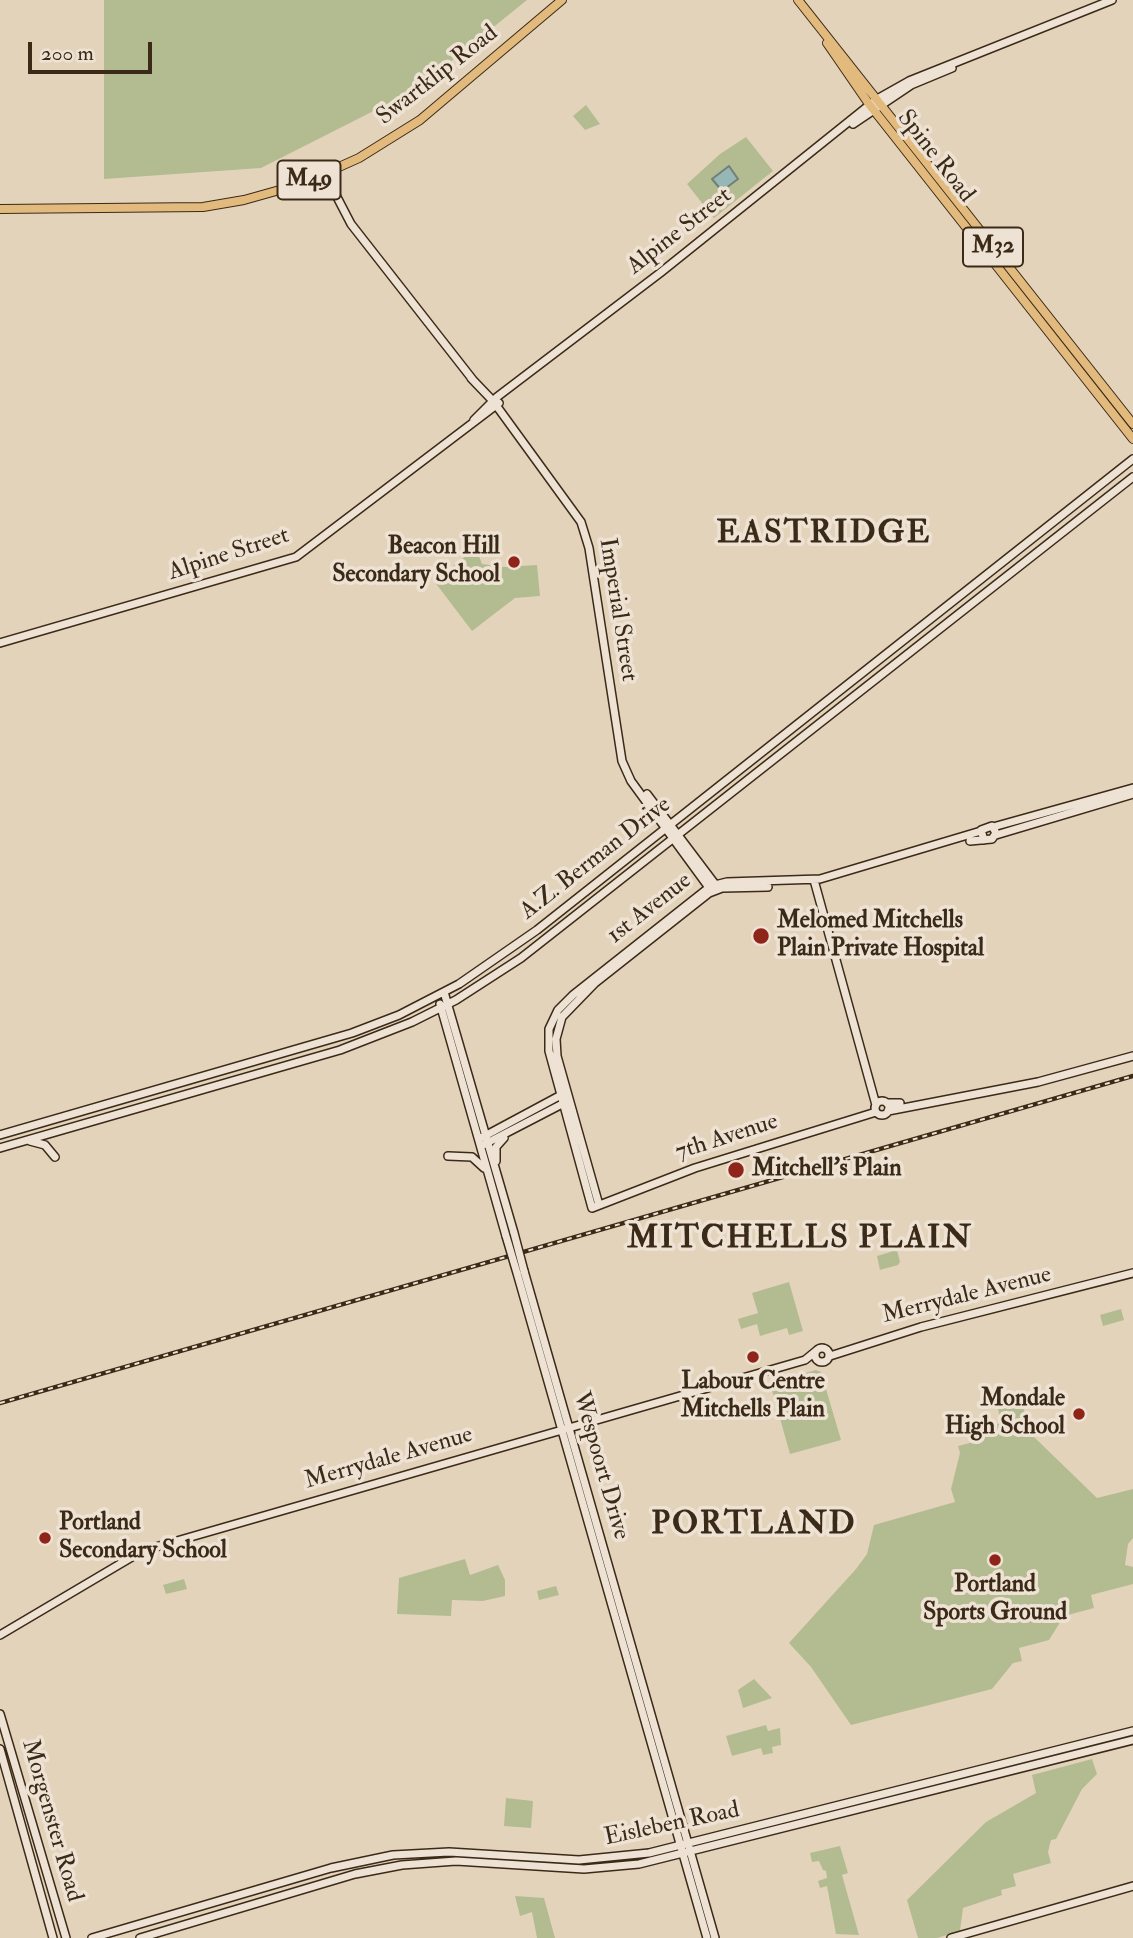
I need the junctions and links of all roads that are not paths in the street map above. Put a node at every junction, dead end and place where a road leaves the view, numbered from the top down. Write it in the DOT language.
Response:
graph roads {
  1 [pos="562,0"];
  2 [pos="798,0"];
  3 [pos="1112,0"];
  4 [pos="875,104"];
  5 [pos="325,174"];
  6 [pos="0,209"];
  7 [pos="493,405"];
  8 [pos="1133,424"];
  9 [pos="1133,439"];
  10 [pos="1133,459"];
  11 [pos="1133,477"];
  12 [pos="0,643"];
  13 [pos="1133,788"];
  14 [pos="1133,794"];
  15 [pos="669,827"];
  16 [pos="981,831"];
  17 [pos="994,831"];
  18 [pos="677,836"];
  19 [pos="984,839"];
  20 [pos="815,882"];
  21 [pos="714,888"];
  22 [pos="441,994"];
  23 [pos="444,1006"];
  24 [pos="1133,1056"];
  25 [pos="565,1098"];
  26 [pos="882,1107"];
  27 [pos="518,1126"];
  28 [pos="0,1135"];
  29 [pos="22,1141"];
  30 [pos="482,1141"];
  31 [pos="0,1148"];
  32 [pos="449,1156"];
  33 [pos="55,1157"];
  34 [pos="486,1171"];
  35 [pos="500,1185"];
  36 [pos="596,1207"];
  37 [pos="510,1234"];
  38 [pos="1133,1275"];
  39 [pos="816,1351"];
  40 [pos="828,1352"];
  41 [pos="805,1360"];
  42 [pos="819,1361"];
  43 [pos="565,1429"];
  44 [pos="0,1635"];
  45 [pos="0,1714"];
  46 [pos="1133,1731"];
  47 [pos="1133,1740"];
  48 [pos="0,1749"];
  49 [pos="685,1849"];
  50 [pos="1133,1886"];
  51 [pos="53,1938"];
  52 [pos="66,1938"];
  53 [pos="92,1938"];
  54 [pos="140,1938"];
  55 [pos="707,1938"];
  56 [pos="715,1938"];
  57 [pos="951,1938"];
  1 -- 5 [label="main road, Swartklip Road / M49"];
  2 -- 4 [label="main road, Spine Road / M32"];
  3 -- 4 [label="main road, Alpine Street"];
  4 -- 7 [label="main road, Alpine Street"];
  4 -- 8 [label="main road, Spine Road / M32"];
  4 -- 9 [label="main road, Spine Road / M32"];
  5 -- 6 [label="main road, Swartklip Road / M49"];
  5 -- 7 [label="main road, Imperial Street"];
  7 -- 12 [label="main road, Alpine Street"];
  7 -- 15 [label="main road, Imperial Street"];
  10 -- 15 [label="main road, A.Z. Berman Drive"];
  11 -- 18 [label="main road, A.Z. Berman Drive"];
  13 -- 17 [label="main road"];
  14 -- 17 [label="main road"];
  15 -- 18 [label="main road, Imperial Street"];
  15 -- 22 [label="main road, A.Z. Berman Drive"];
  16 -- 17 [label="main road, 1st Avenue"];
  16 -- 19 [label="main road"];
  16 -- 20 [label="main road, 1st Avenue"];
  17 -- 19 [label="main road, 1st Avenue"];
  18 -- 21 [label="main road, Imperial Street"];
  18 -- 23 [label="main road, A.Z. Berman Drive"];
  19 -- 20 [label="main road, 1st Avenue"];
  20 -- 21 [label="main road, 1st Avenue"];
  20 -- 26 [label="main road"];
  21 -- 25 [label="main road, 1st Avenue"];
  22 -- 23 [label="main road, Wespoort Drive"];
  22 -- 28 [label="main road, A.Z. Berman Drive"];
  23 -- 29 [label="main road, A.Z. Berman Drive"];
  23 -- 30 [label="main road, Wespoort Drive"];
  24 -- 26 [label="main road, 7th Avenue"];
  25 -- 27 [label="main road"];
  25 -- 30 [label="main road"];
  25 -- 36 [label="main road, 1st Avenue"];
  26 -- 36 [label="main road, 7th Avenue"];
  27 -- 30 [label="main road"];
  27 -- 35 [label="main road"];
  29 -- 31 [label="main road, A.Z. Berman Drive"];
  29 -- 33 [label="main road"];
  30 -- 34 [label="main road, Wespoort Drive"];
  30 -- 35 [label="main road, Wespoort Drive"];
  32 -- 34 [label="main road"];
  34 -- 37 [label="main road, Wespoort Drive"];
  35 -- 37 [label="main road, Wespoort Drive"];
  37 -- 43 [label="main road, Wespoort Drive, bridge"];
  38 -- 40 [label="main road, Merrydale Avenue"];
  39 -- 40 [label="main road"];
  39 -- 41 [label="main road, Merrydale Avenue"];
  39 -- 42 [label="main road"];
  40 -- 42 [label="main road"];
  41 -- 42 [label="main road, Merrydale Avenue"];
  41 -- 43 [label="main road, Merrydale Avenue"];
  43 -- 44 [label="main road, Merrydale Avenue"];
  43 -- 49 [label="main road, Wespoort Drive"];
  45 -- 52 [label="main road, Morgenster Road"];
  46 -- 49 [label="main road, Eisleben Road"];
  47 -- 49 [label="main road, Eisleben Road"];
  48 -- 51 [label="main road, Morgenster Road"];
  49 -- 53 [label="main road, Eisleben Road"];
  49 -- 54 [label="main road, Eisleben Road"];
  49 -- 55 [label="main road, Wespoort Drive"];
  49 -- 56 [label="main road, Wespoort Drive"];
  50 -- 57 [label="main road"];
}
